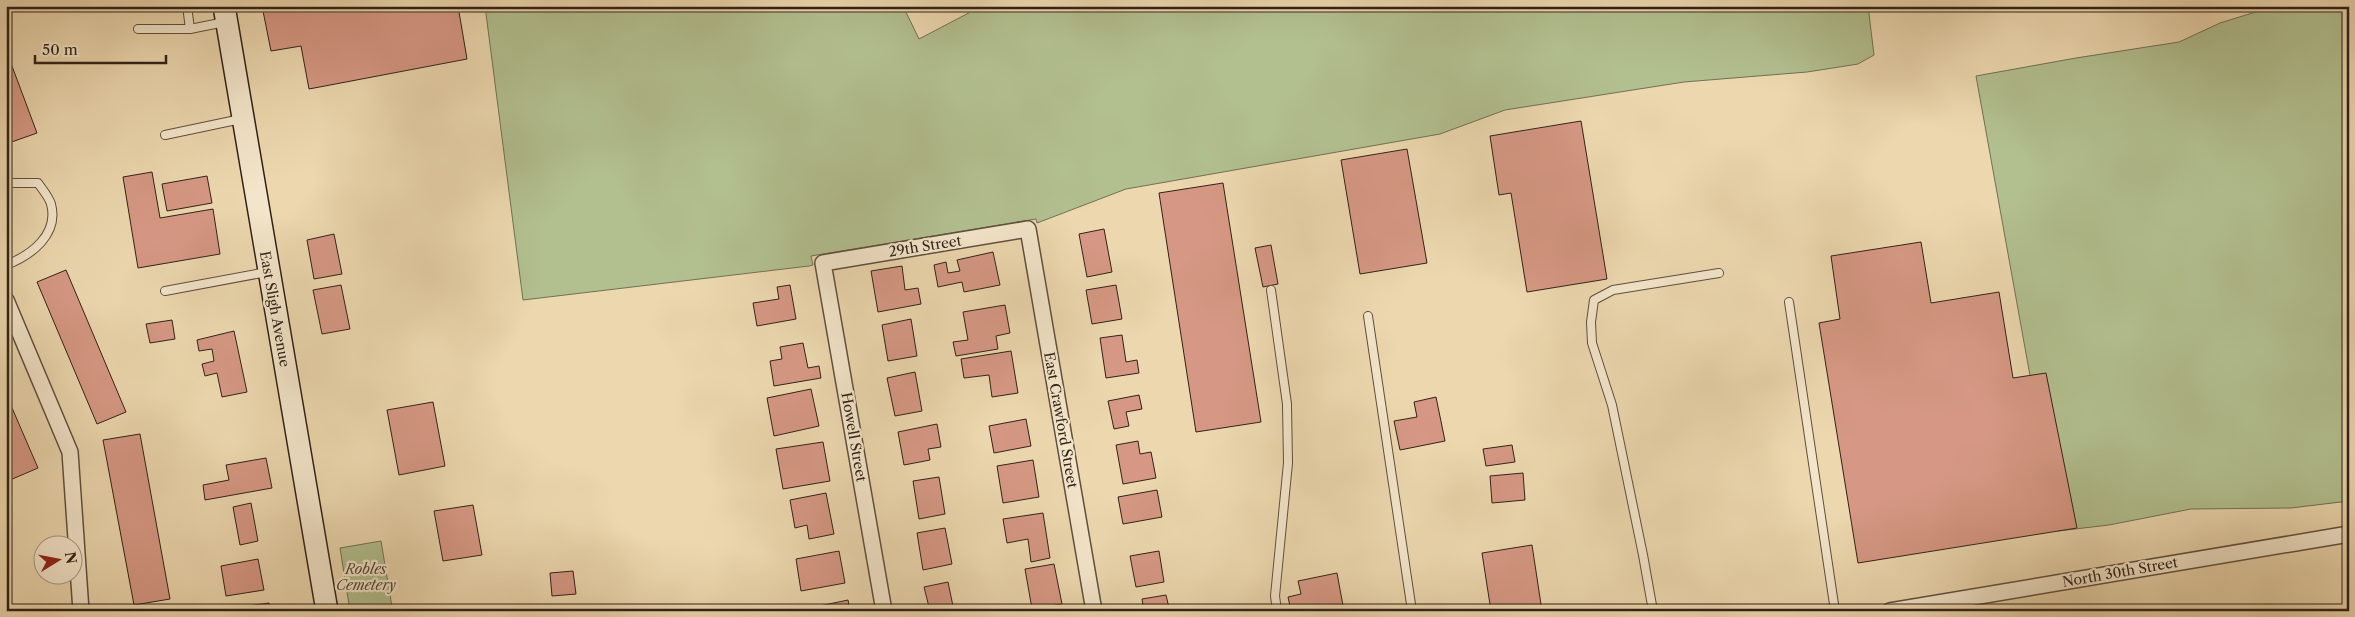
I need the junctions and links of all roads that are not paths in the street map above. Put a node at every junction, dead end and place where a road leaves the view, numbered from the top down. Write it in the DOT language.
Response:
graph roads {
  1 [pos="187,6"];
  2 [pos="226,14"];
  3 [pos="190,29"];
  4 [pos="138,30"];
  5 [pos="243,118"];
  6 [pos="165,135"];
  7 [pos="6,183"];
  8 [pos="1028,229"];
  9 [pos="823,263"];
  10 [pos="6,265"];
  11 [pos="269,272"];
  12 [pos="1719,273"];
  13 [pos="1271,290"];
  14 [pos="165,291"];
  15 [pos="6,300"];
  16 [pos="1789,302"];
  17 [pos="1368,316"];
  18 [pos="2349,534"];
  19 [pos="81,611"];
  20 [pos="327,611"];
  21 [pos="884,611"];
  22 [pos="1094,611"];
  23 [pos="1277,611"];
  24 [pos="1412,611"];
  25 [pos="1652,611"];
  26 [pos="1835,611"];
  27 [pos="1890,611"];
  1 -- 3 [label="lane"];
  2 -- 3 [label="lane"];
  2 -- 5 [label="street, East Sligh Avenue"];
  3 -- 4 [label="lane"];
  5 -- 6 [label="lane"];
  5 -- 11 [label="street, East Sligh Avenue"];
  7 -- 10 [label="lane"];
  8 -- 9 [label="street, 29th Street"];
  8 -- 22 [label="street, East Crawford Street"];
  9 -- 21 [label="street, Howell Street"];
  11 -- 14 [label="lane"];
  11 -- 20 [label="street, East Sligh Avenue"];
  12 -- 25 [label="lane"];
  13 -- 23 [label="lane"];
  15 -- 19 [label="street"];
  16 -- 26 [label="lane"];
  17 -- 24 [label="lane"];
  18 -- 27 [label="street, North 30th Street"];
}
